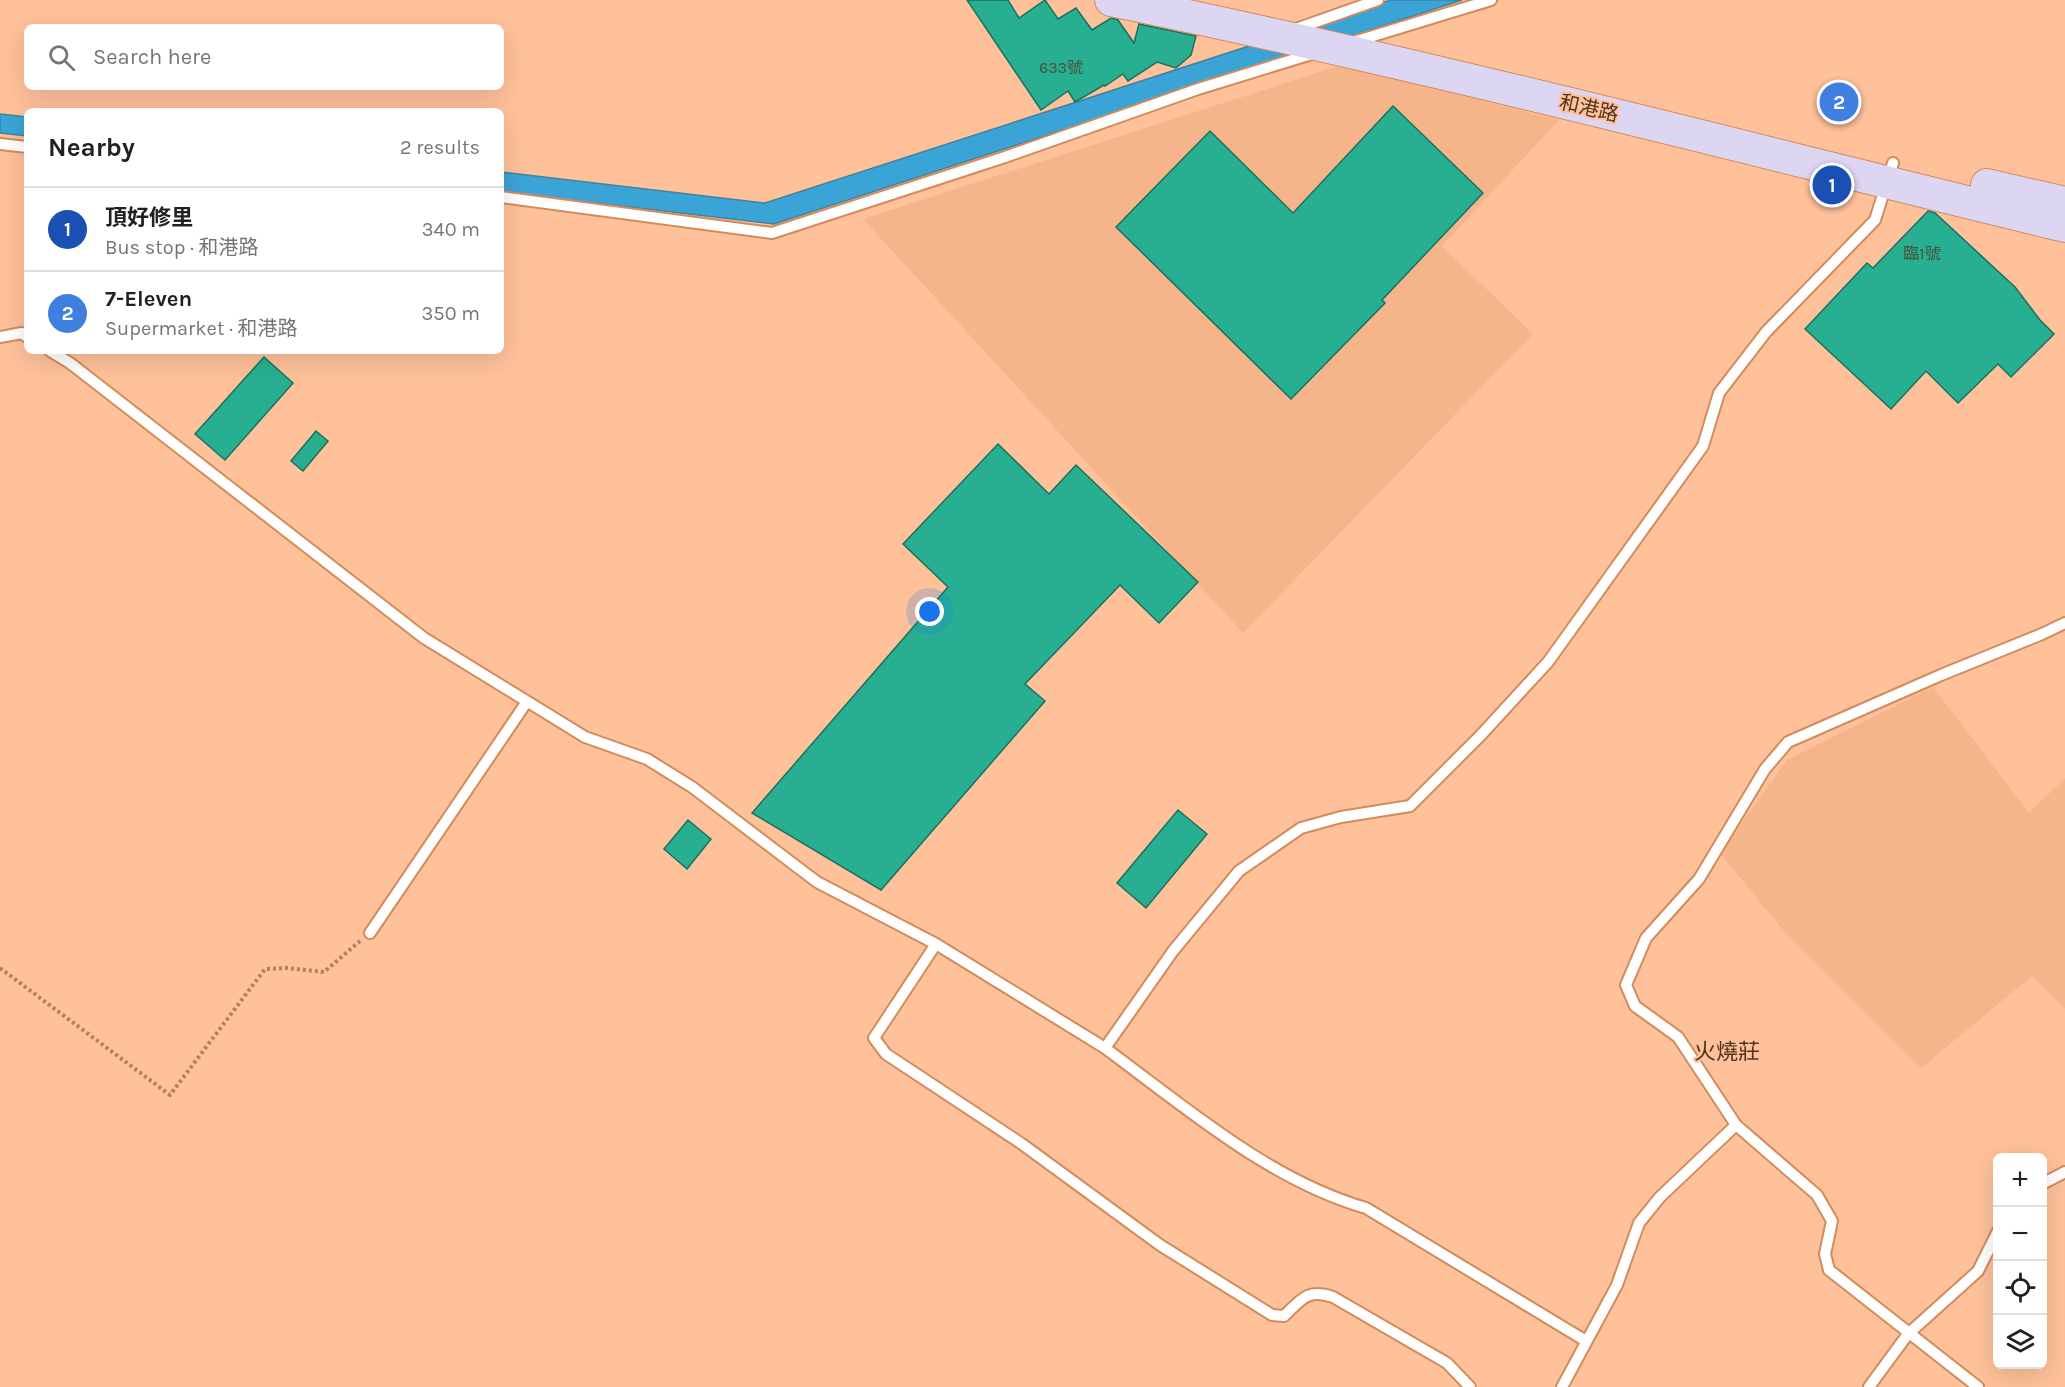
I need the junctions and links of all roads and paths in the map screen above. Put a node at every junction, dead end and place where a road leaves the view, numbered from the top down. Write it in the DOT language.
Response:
graph roads {
  1 [pos="1111,0"];
  2 [pos="1195,0"];
  3 [pos="1378,0"];
  4 [pos="1491,0"];
  5 [pos="1310,35"];
  6 [pos="1371,37"];
  7 [pos="1673,120"];
  8 [pos="0,144"];
  9 [pos="24,147"];
  10 [pos="1890,173"];
  11 [pos="504,197"];
  12 [pos="2065,203"];
  13 [pos="2065,226"];
  14 [pos="24,334"];
  15 [pos="0,337"];
  16 [pos="56,354"];
  17 [pos="2065,623"];
  18 [pos="526,703"];
  19 [pos="370,933"];
  20 [pos="936,944"];
  21 [pos="0,968"];
  22 [pos="1105,1048"];
  23 [pos="1736,1125"];
  24 [pos="2065,1172"];
  25 [pos="2047,1182"];
  26 [pos="1993,1241"];
  27 [pos="1908,1334"];
  28 [pos="1586,1341"];
  29 [pos="1470,1387"];
  30 [pos="1562,1387"];
  31 [pos="1869,1387"];
  32 [pos="1978,1387"];
  1 -- 5 [label="main road, 和港路"];
  2 -- 5 [label="main road, 和港路"];
  3 -- 5 [label="lane"];
  4 -- 6 [label="lane"];
  5 -- 6 [label="main road, 和港路"];
  5 -- 7 [label="main road, 和港路"];
  5 -- 11 [label="lane"];
  6 -- 7 [label="main road, 和港路"];
  7 -- 10 [label="main road, 和港路"];
  8 -- 9 [label="lane"];
  10 -- 12 [label="main road, 和港路"];
  10 -- 13 [label="main road, 和港路"];
  10 -- 22 [label="lane"];
  14 -- 15 [label="lane"];
  16 -- 18 [label="lane"];
  17 -- 23 [label="lane"];
  18 -- 19 [label="lane"];
  18 -- 20 [label="lane"];
  19 -- 21 [label="path"];
  20 -- 22 [label="lane"];
  20 -- 29 [label="lane"];
  22 -- 28 [label="lane"];
  23 -- 27 [label="lane"];
  23 -- 28 [label="lane"];
  24 -- 25 [label="lane"];
  26 -- 27 [label="lane"];
  27 -- 31 [label="lane"];
  27 -- 32 [label="lane"];
  28 -- 30 [label="lane"];
}
